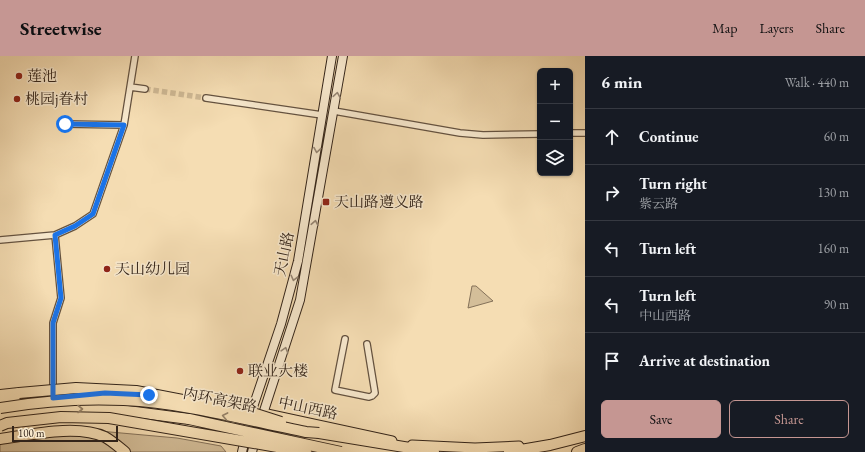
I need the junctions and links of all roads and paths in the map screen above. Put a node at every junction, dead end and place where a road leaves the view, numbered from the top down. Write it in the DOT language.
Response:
graph roads {
  1 [pos="135,56"];
  2 [pos="332,56"];
  3 [pos="343,56"];
  4 [pos="130,87"];
  5 [pos="145,89"];
  6 [pos="206,98"];
  7 [pos="334,111"];
  8 [pos="322,115"];
  9 [pos="65,124"];
  10 [pos="124,125"];
  11 [pos="573,133"];
  12 [pos="585,133"];
  13 [pos="537,134"];
  14 [pos="55,235"];
  15 [pos="0,240"];
  16 [pos="345,339"];
  17 [pos="367,344"];
  18 [pos="0,395"];
  19 [pos="53,398"];
  20 [pos="0,401"];
  21 [pos="0,407"];
  22 [pos="252,410"];
  23 [pos="263,413"];
  24 [pos="1,423"];
  25 [pos="319,433"];
  26 [pos="585,435"];
  27 [pos="251,438"];
  28 [pos="0,439"];
  29 [pos="585,449"];
  30 [pos="125,452"];
  31 [pos="242,452"];
  32 [pos="252,452"];
  33 [pos="306,452"];
  34 [pos="316,452"];
  35 [pos="341,452"];
  36 [pos="434,452"];
  37 [pos="509,452"];
  38 [pos="577,452"];
  1 -- 4 [label="street"];
  2 -- 8 [label="main road, 天山路"];
  7 -- 3 [label="main road, 天山路, one-way"];
  4 -- 5 [label="street"];
  4 -- 10 [label="street"];
  6 -- 8 [label="street"];
  7 -- 13 [label="street"];
  23 -- 7 [label="main road, 天山路, one-way"];
  8 -- 22 [label="main road, 天山路, one-way"];
  9 -- 10 [label="street"];
  10 -- 14 [label="street"];
  11 -- 12 [label="street"];
  14 -- 15 [label="street"];
  14 -- 19 [label="street"];
  16 -- 17 [label="street"];
  18 -- 25 [label="highway, bridge"];
  19 -- 20 [label="main road"];
  19 -- 21 [label="main road, 中山西路"];
  19 -- 22 [label="main road, 中山西路"];
  25 -- 21 [label="highway, 内环高架路, one-way, bridge"];
  22 -- 23 [label="main road, 中山西路"];
  22 -- 27 [label="main road, 天山路"];
  23 -- 26 [label="main road, 中山西路"];
  23 -- 27 [label="main road, 天山路"];
  24 -- 27 [label="main road"];
  24 -- 33 [label="highway, bridge"];
  24 -- 35 [label="highway, 内环高架路, one-way, bridge"];
  25 -- 36 [label="highway, 内环高架路"];
  26 -- 37 [label="highway"];
  27 -- 31 [label="main road, 天山路"];
  27 -- 32 [label="main road"];
  27 -- 34 [label="main road"];
  28 -- 30 [label="highway"];
  29 -- 38 [label="highway"];
}
